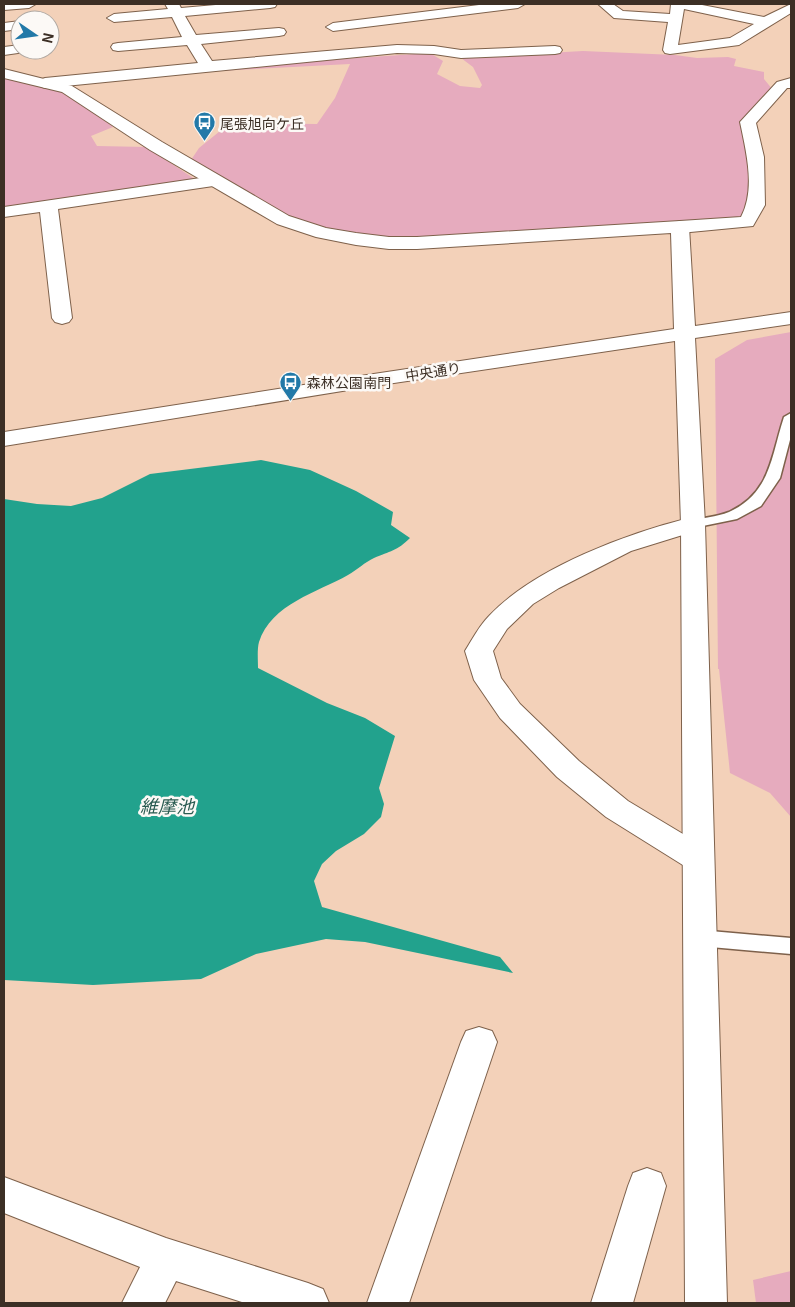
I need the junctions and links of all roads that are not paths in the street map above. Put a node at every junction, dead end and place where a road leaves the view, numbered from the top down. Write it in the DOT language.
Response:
graph roads {
  1 [pos="29,4"];
  2 [pos="270,4"];
  3 [pos="388,4"];
  4 [pos="518,4"];
  5 [pos="605,4"];
  6 [pos="678,4"];
  7 [pos="4,6"];
  8 [pos="174,8"];
  9 [pos="791,8"];
  10 [pos="114,18"];
  11 [pos="402,18"];
  12 [pos="676,18"];
  13 [pos="766,22"];
  14 [pos="333,27"];
  15 [pos="279,32"];
  16 [pos="463,39"];
  17 [pos="191,40"];
  18 [pos="424,40"];
  19 [pos="118,47"];
  20 [pos="555,50"];
  21 [pos="208,66"];
  22 [pos="4,74"];
  23 [pos="45,83"];
  24 [pos="791,83"];
  25 [pos="214,182"];
  26 [pos="48,205"];
  27 [pos="4,212"];
  28 [pos="680,227"];
  29 [pos="62,318"];
  30 [pos="791,318"];
  31 [pos="684,333"];
  32 [pos="791,417"];
  33 [pos="4,438"];
  34 [pos="693,524"];
  35 [pos="697,858"];
  36 [pos="699,938"];
  37 [pos="791,946"];
  38 [pos="479,1042"];
  39 [pos="647,1186"];
  40 [pos="4,1195"];
  41 [pos="166,1258"];
  42 [pos="143,1303"];
  43 [pos="308,1303"];
  44 [pos="388,1303"];
  45 [pos="612,1303"];
  46 [pos="706,1303"];
  1 -- 7 [label="street"];
  2 -- 8 [label="street"];
  3 -- 11 [label="street"];
  4 -- 11 [label="street"];
  5 -- 12 [label="street"];
  6 -- 12 [label="street"];
  6 -- 13 [label="street"];
  8 -- 10 [label="street"];
  8 -- 17 [label="street"];
  9 -- 13 [label="street"];
  11 -- 14 [label="street"];
  11 -- 18 [label="street"];
  12 -- 13 [label="street"];
  15 -- 17 [label="street"];
  16 -- 18 [label="street"];
  17 -- 19 [label="street"];
  17 -- 21 [label="street"];
  18 -- 20 [label="street"];
  18 -- 21 [label="street"];
  21 -- 23 [label="street"];
  22 -- 23 [label="street"];
  23 -- 25 [label="street"];
  24 -- 28 [label="street"];
  25 -- 26 [label="street"];
  25 -- 28 [label="street"];
  26 -- 27 [label="street"];
  26 -- 29 [label="street"];
  28 -- 31 [label="street"];
  30 -- 31 [label="street, 中央通り"];
  31 -- 33 [label="street, 中央通り"];
  31 -- 34 [label="street"];
  32 -- 34 [label="lane"];
  34 -- 35 [label="street"];
  34 -- 35 [label="street"];
  35 -- 36 [label="street"];
  36 -- 37 [label="lane"];
  36 -- 46 [label="street"];
  38 -- 44 [label="street"];
  39 -- 45 [label="street"];
  40 -- 41 [label="street"];
  41 -- 42 [label="street"];
  41 -- 43 [label="street"];
}
